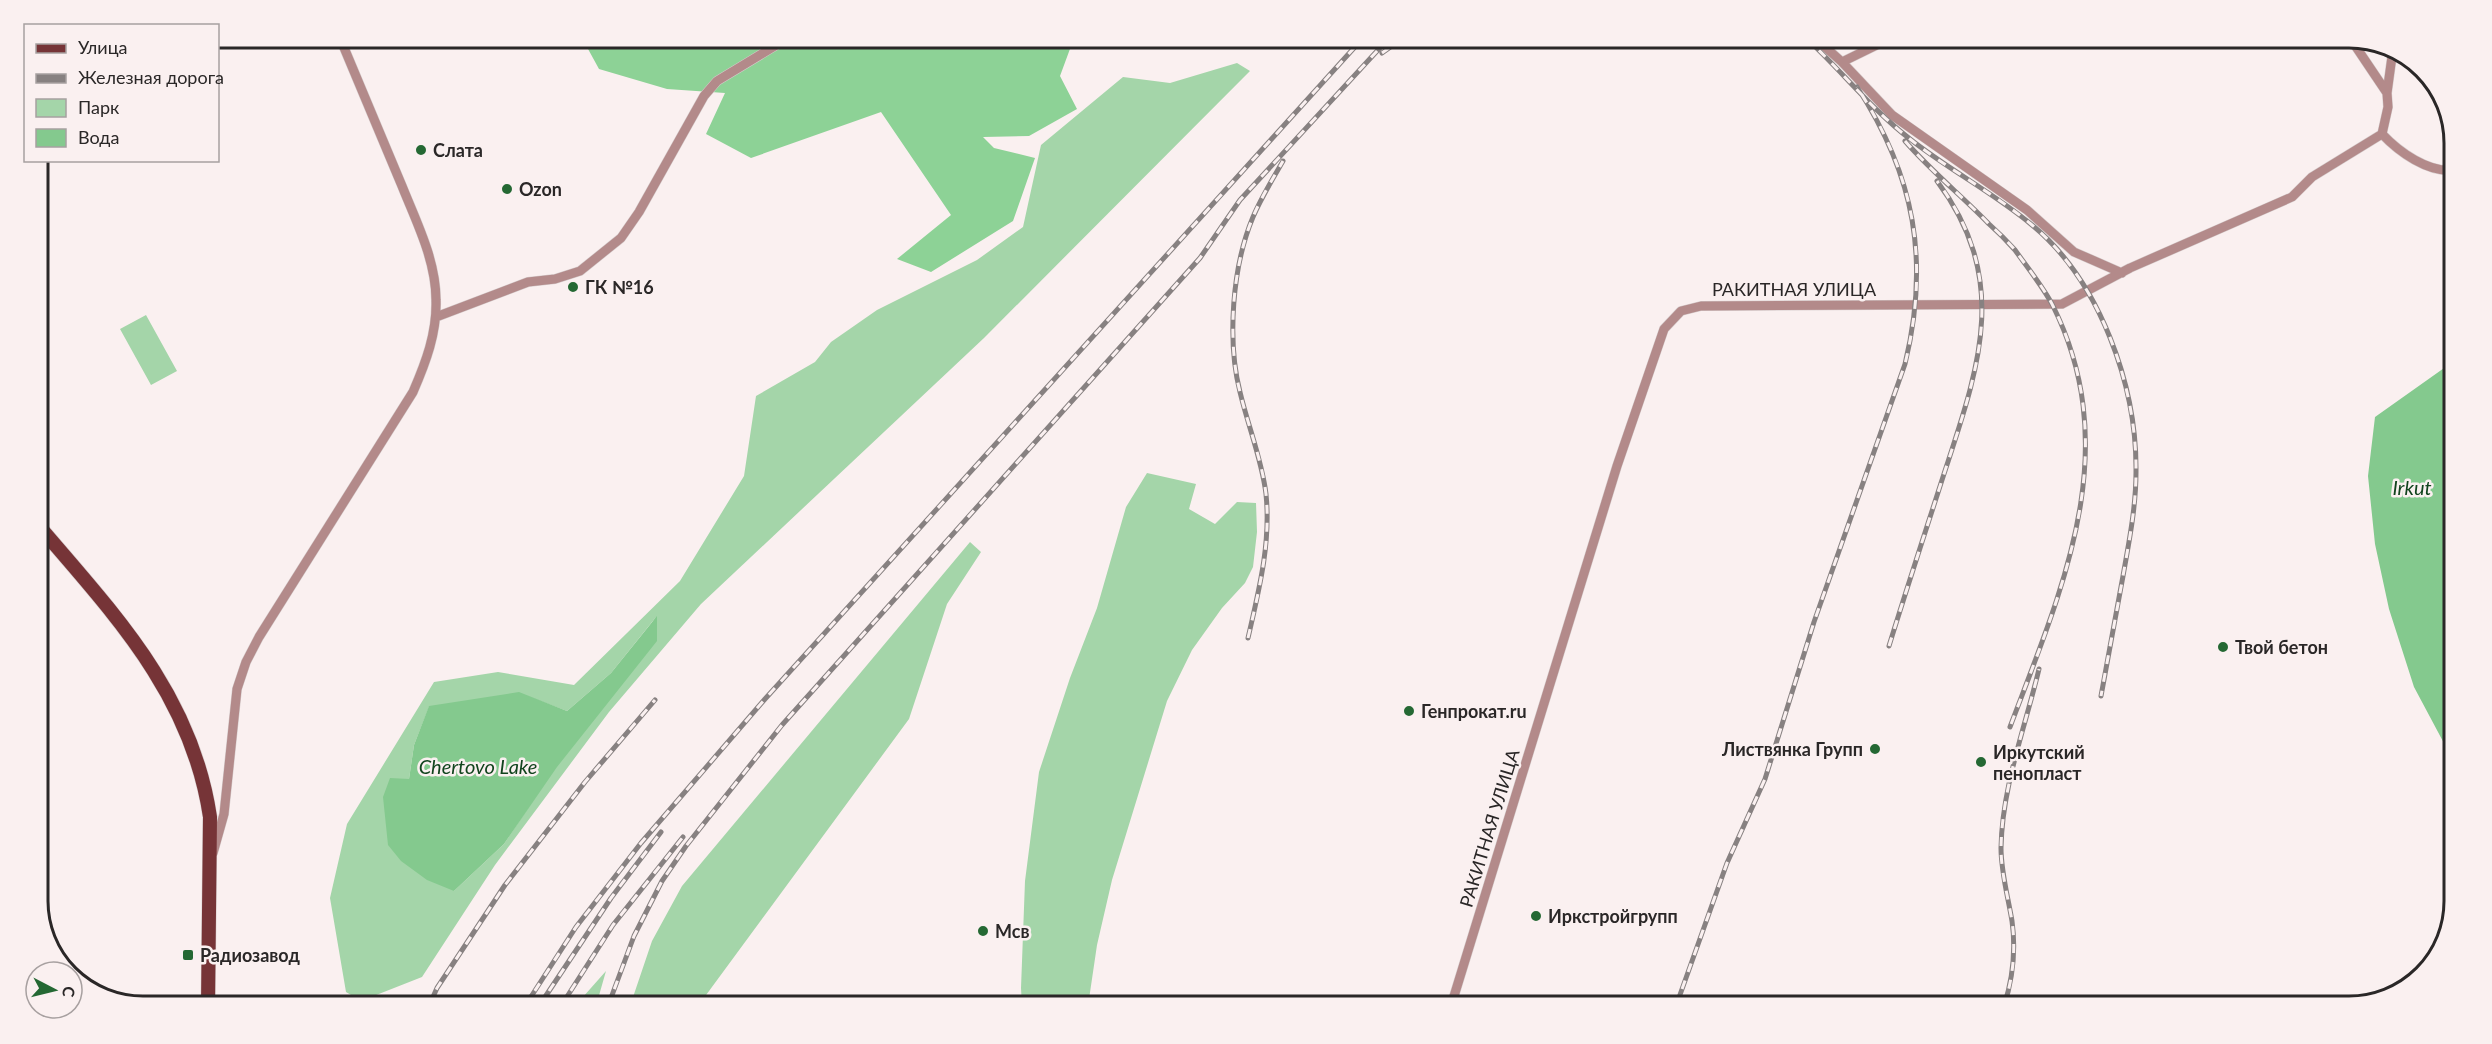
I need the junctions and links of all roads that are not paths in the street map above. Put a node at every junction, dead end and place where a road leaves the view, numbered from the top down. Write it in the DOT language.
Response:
graph roads {
  1 [pos="344,48"];
  2 [pos="771,48"];
  3 [pos="1826,48"];
  4 [pos="1871,48"];
  5 [pos="2357,49"];
  6 [pos="2392,59"];
  7 [pos="1842,62"];
  8 [pos="2387,93"];
  9 [pos="2382,134"];
  10 [pos="2444,169"];
  11 [pos="2122,273"];
  12 [pos="436,317"];
  13 [pos="48,536"];
  14 [pos="212,860"];
  15 [pos="208,996"];
  16 [pos="1454,996"];
  1 -- 12 [label="street"];
  2 -- 12 [label="street"];
  3 -- 7 [label="street"];
  4 -- 7 [label="street"];
  5 -- 8 [label="street"];
  6 -- 8 [label="street"];
  7 -- 11 [label="street"];
  8 -- 9 [label="street"];
  9 -- 10 [label="street"];
  9 -- 11 [label="street, РАКИТНАЯ УЛИЦА"];
  11 -- 16 [label="street, РАКИТНАЯ УЛИЦА"];
  12 -- 14 [label="street"];
  13 -- 14 [label="main road"];
  14 -- 15 [label="main road"];
}
